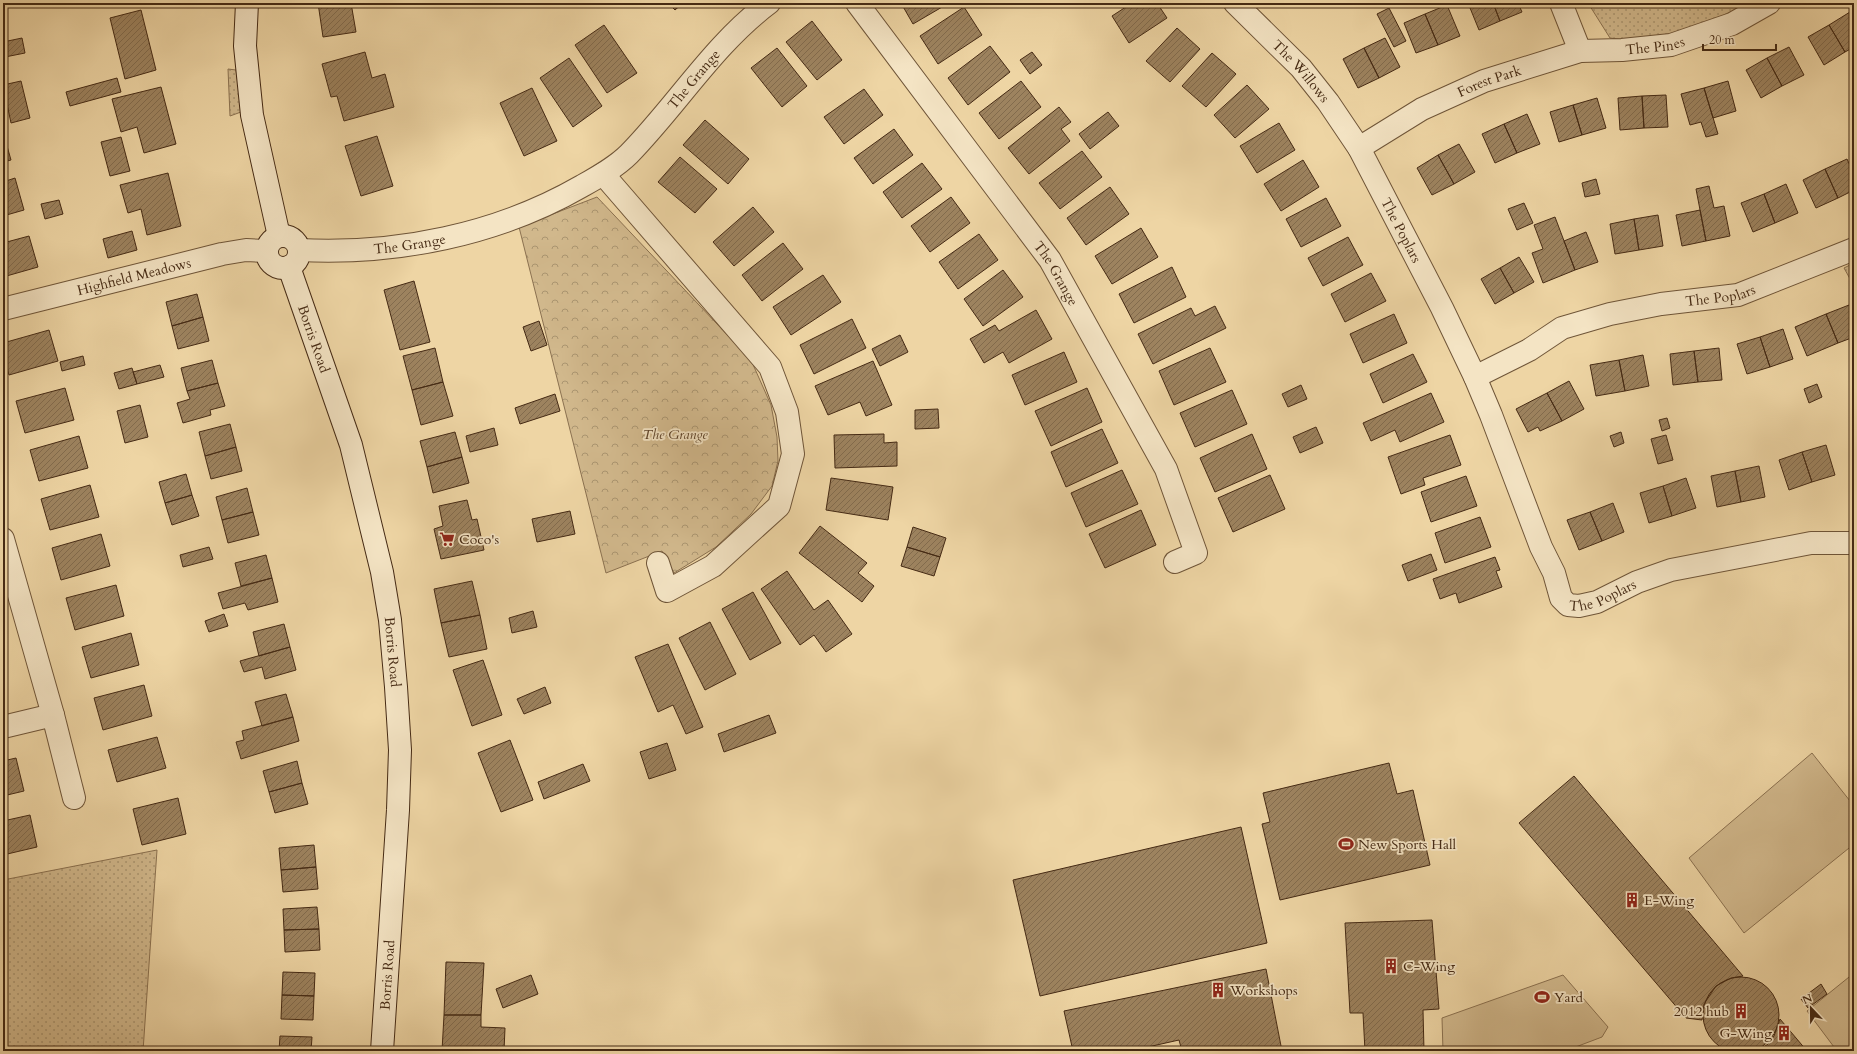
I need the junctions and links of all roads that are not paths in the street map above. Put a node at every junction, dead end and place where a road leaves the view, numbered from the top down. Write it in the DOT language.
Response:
graph roads {
  1 [pos="247,3"];
  2 [pos="769,3"];
  3 [pos="857,3"];
  4 [pos="1235,3"];
  5 [pos="1562,3"];
  6 [pos="1769,3"];
  7 [pos="1580,51"];
  8 [pos="1359,148"];
  9 [pos="603,174"];
  10 [pos="273,244"];
  11 [pos="1854,250"];
  12 [pos="294,258"];
  13 [pos="3,308"];
  14 [pos="1475,377"];
  15 [pos="3,539"];
  16 [pos="1854,543"];
  17 [pos="1175,562"];
  18 [pos="658,563"];
  19 [pos="53,715"];
  20 [pos="3,726"];
  21 [pos="74,798"];
  22 [pos="382,1051"];
  1 -- 10 [label="street"];
  2 -- 9 [label="street, The Grange"];
  3 -- 17 [label="street, The Grange"];
  4 -- 8 [label="street, The Willows"];
  5 -- 7 [label="street"];
  6 -- 7 [label="street, The Pines"];
  7 -- 8 [label="street, Forest Park"];
  8 -- 14 [label="street, The Poplars"];
  9 -- 12 [label="street, The Grange"];
  9 -- 18 [label="street"];
  10 -- 12 [label="street"];
  10 -- 12 [label="street"];
  10 -- 13 [label="street, Highfield Meadows"];
  11 -- 14 [label="street, The Poplars"];
  12 -- 22 [label="street, Borris Road"];
  14 -- 16 [label="street, The Poplars"];
  15 -- 19 [label="street"];
  19 -- 20 [label="street"];
  19 -- 21 [label="street"];
}
